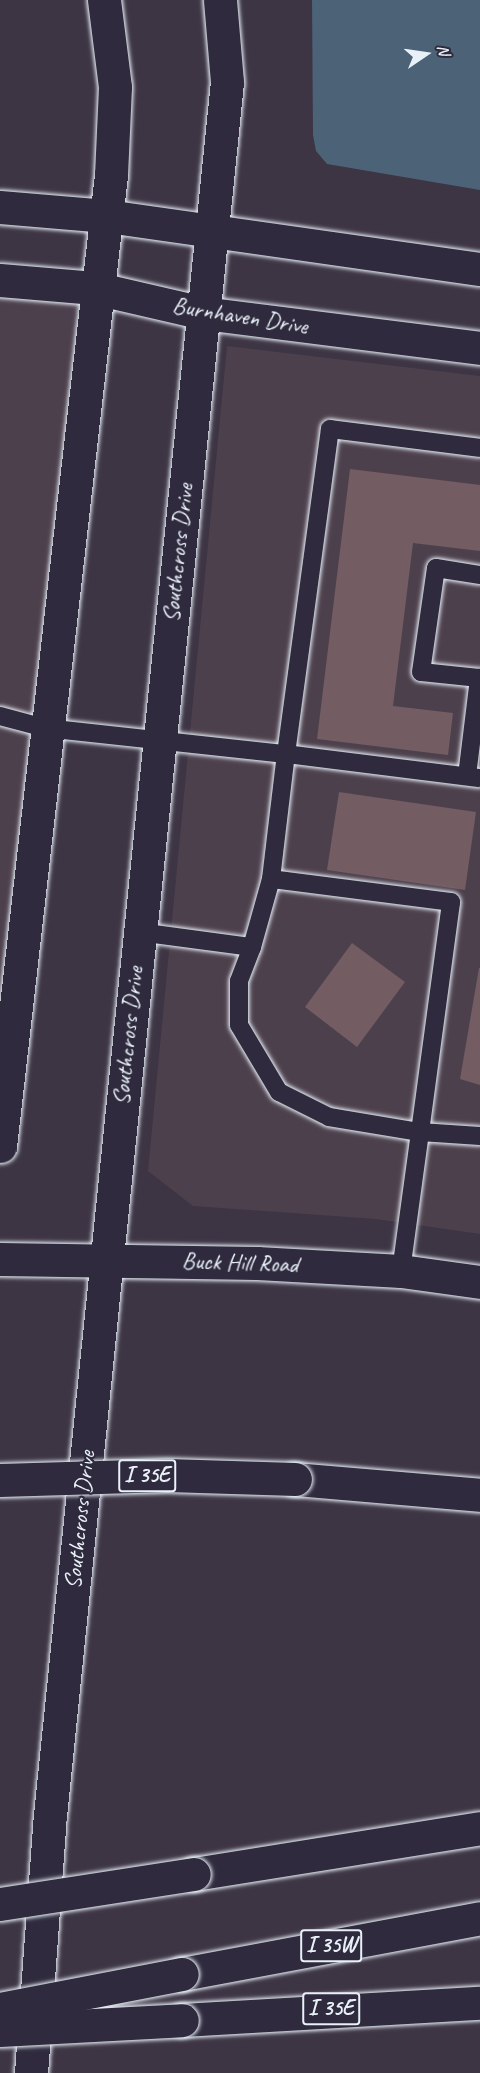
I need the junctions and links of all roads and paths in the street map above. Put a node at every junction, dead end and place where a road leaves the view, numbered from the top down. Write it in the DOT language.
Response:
graph roads {
  1 [pos="104,0"];
  2 [pos="220,0"];
  3 [pos="0,207"];
  4 [pos="107,216"];
  5 [pos="213,233"];
  6 [pos="480,269"];
  7 [pos="0,280"];
  8 [pos="95,288"];
  9 [pos="203,313"];
  10 [pos="480,348"];
  11 [pos="480,448"];
  12 [pos="480,575"];
  13 [pos="0,716"];
  14 [pos="45,728"];
  15 [pos="158,740"];
  16 [pos="286,754"];
  17 [pos="473,777"];
  18 [pos="271,879"];
  19 [pos="139,932"];
  20 [pos="252,947"];
  21 [pos="420,1132"];
  22 [pos="480,1136"];
  23 [pos="0,1146"];
  24 [pos="0,1259"];
  25 [pos="106,1260"];
  26 [pos="401,1271"];
  27 [pos="480,1282"];
  28 [pos="0,1480"];
  29 [pos="480,1495"];
  30 [pos="480,1828"];
  31 [pos="0,1904"];
  32 [pos="480,1918"];
  33 [pos="480,2003"];
  34 [pos="0,2008"];
  35 [pos="0,2030"];
  36 [pos="31,2073"];
  1 -- 4 [label="main road"];
  2 -- 5 [label="main road, Southcross Drive"];
  3 -- 4 [label="main road"];
  4 -- 5 [label="main road"];
  4 -- 8 [label="main road"];
  5 -- 6 [label="main road"];
  5 -- 9 [label="main road, Southcross Drive"];
  7 -- 8 [label="main road, Burnhaven Drive"];
  8 -- 9 [label="main road, Burnhaven Drive"];
  8 -- 14 [label="main road"];
  9 -- 10 [label="main road, Burnhaven Drive"];
  9 -- 15 [label="main road, Southcross Drive"];
  11 -- 16 [label="lane"];
  12 -- 17 [label="lane"];
  13 -- 14 [label="lane"];
  14 -- 15 [label="lane"];
  14 -- 23 [label="main road"];
  15 -- 16 [label="lane"];
  15 -- 19 [label="main road, Southcross Drive"];
  16 -- 17 [label="lane"];
  16 -- 18 [label="lane"];
  18 -- 20 [label="lane"];
  18 -- 21 [label="lane"];
  19 -- 20 [label="lane"];
  19 -- 25 [label="main road, Southcross Drive"];
  20 -- 21 [label="lane"];
  21 -- 22 [label="lane"];
  21 -- 26 [label="lane"];
  24 -- 25 [label="main road, Buck Hill Road"];
  25 -- 26 [label="main road, Buck Hill Road"];
  25 -- 36 [label="main road, Southcross Drive"];
  26 -- 27 [label="main road, Buck Hill Road"];
  28 -- 29 [label="main road, I 35E, bridge"];
  30 -- 31 [label="main road, bridge"];
  32 -- 34 [label="main road, I 35W, bridge"];
  33 -- 35 [label="main road, I 35E, bridge"];
}
